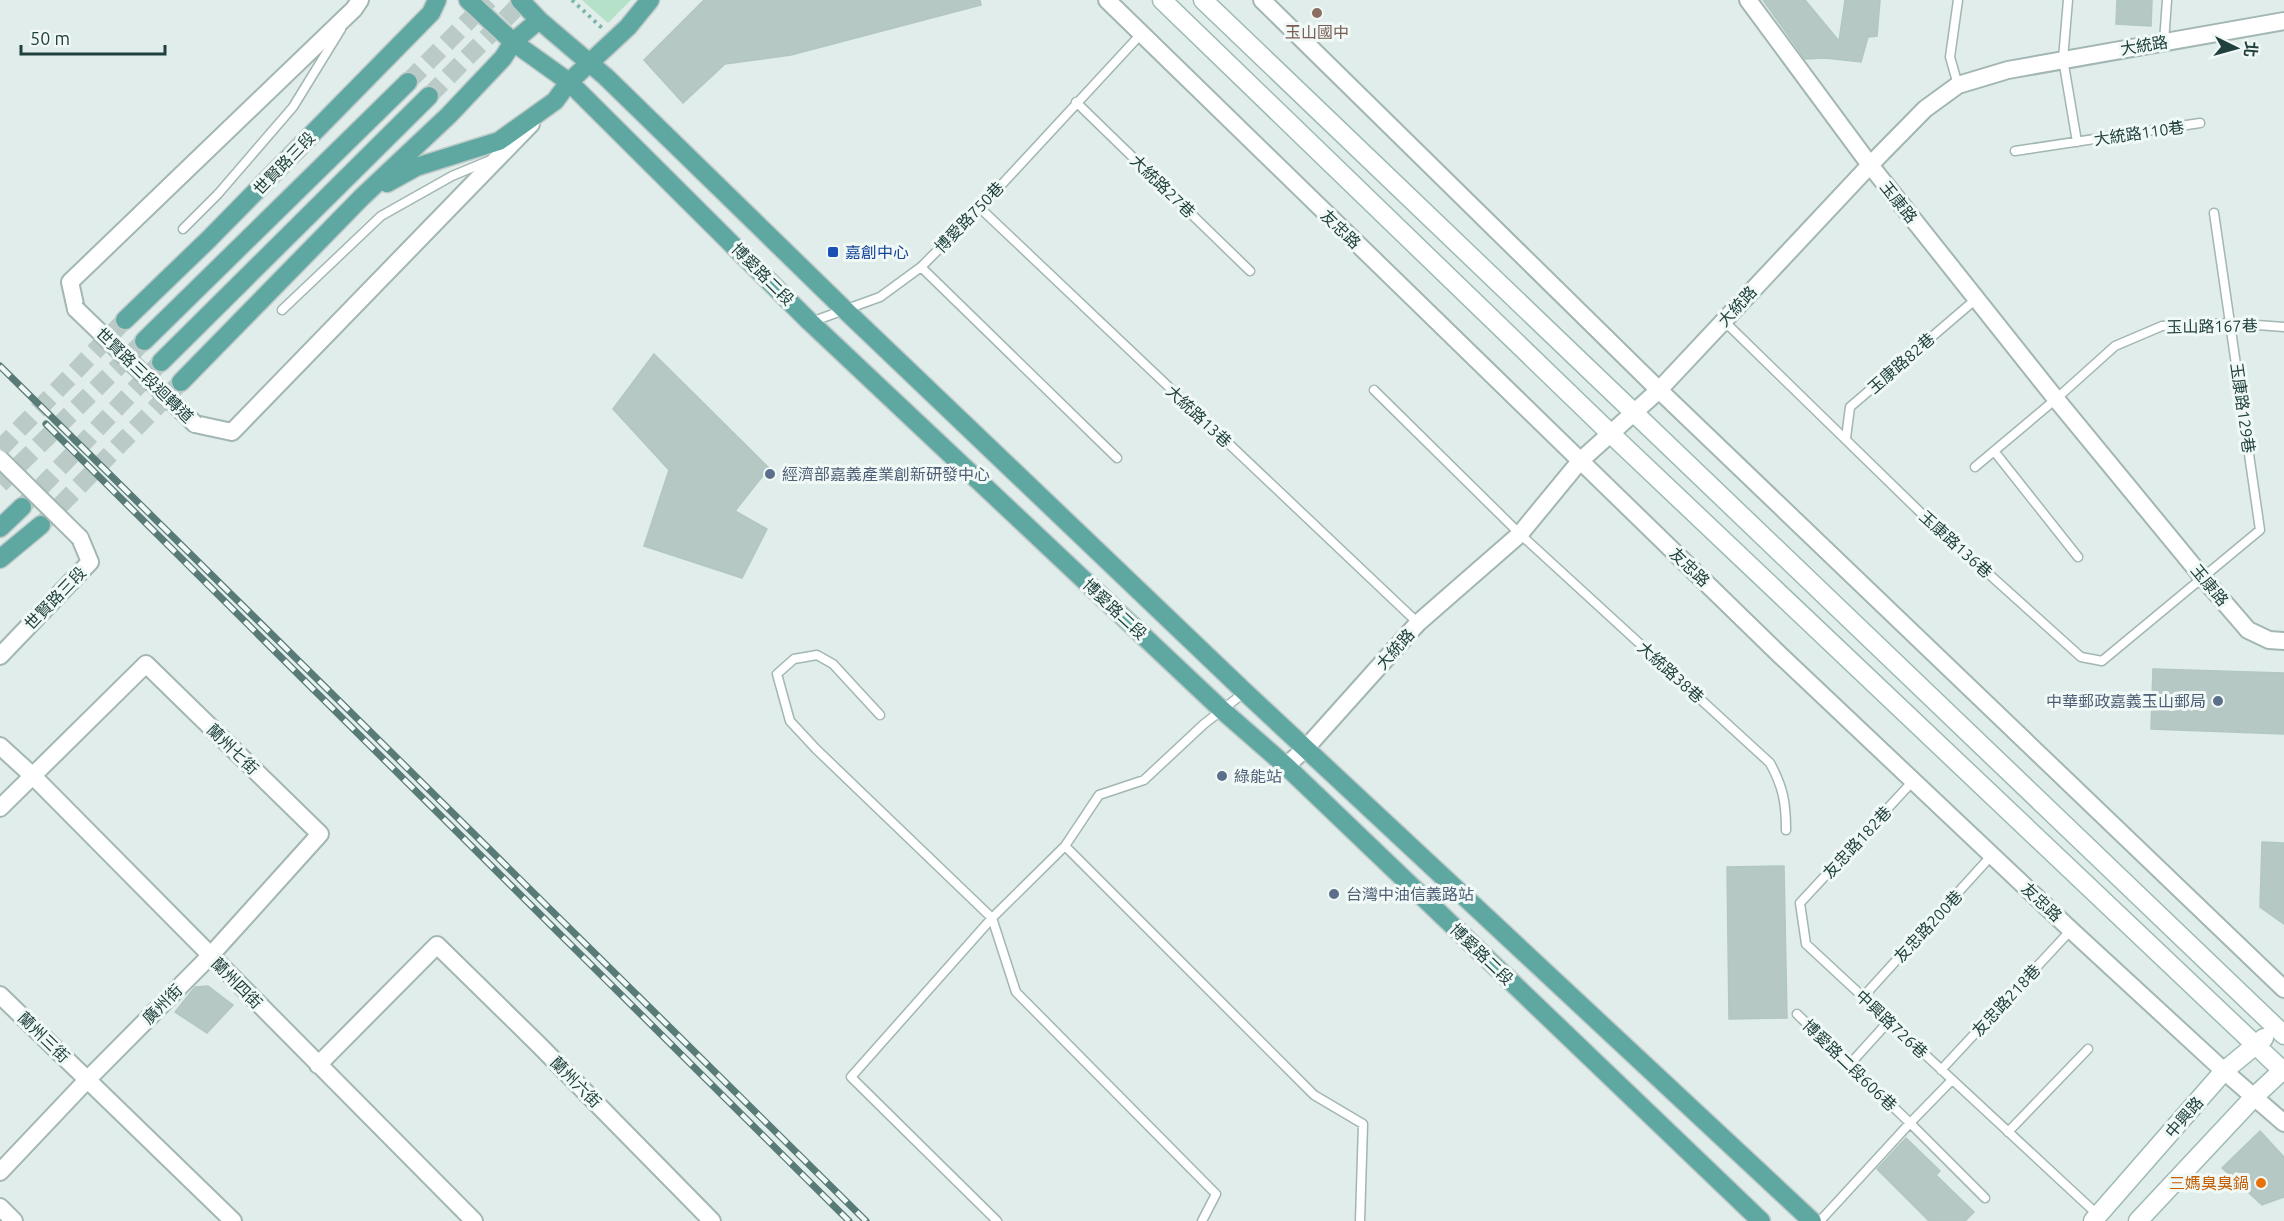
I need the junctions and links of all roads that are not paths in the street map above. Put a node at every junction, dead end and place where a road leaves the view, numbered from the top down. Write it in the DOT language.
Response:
graph roads {
  1 [pos="437,0"];
  2 [pos="468,0"];
  3 [pos="520,0"];
  4 [pos="1107,0"];
  5 [pos="1162,0"];
  6 [pos="1203,0"];
  7 [pos="1263,0"];
  8 [pos="1748,0"];
  9 [pos="1958,0"];
  10 [pos="2068,0"];
  11 [pos="2167,0"];
  12 [pos="650,1"];
  13 [pos="357,4"];
  14 [pos="538,20"];
  15 [pos="2284,21"];
  16 [pos="1140,34"];
  17 [pos="513,42"];
  18 [pos="2164,42"];
  19 [pos="2063,59"];
  20 [pos="590,62"];
  21 [pos="408,81"];
  22 [pos="569,82"];
  23 [pos="1958,85"];
  24 [pos="429,96"];
  25 [pos="1076,102"];
  26 [pos="550,105"];
  27 [pos="2200,123"];
  28 [pos="2077,142"];
  29 [pos="2015,151"];
  30 [pos="499,158"];
  31 [pos="1870,165"];
  32 [pos="362,197"];
  33 [pos="980,208"];
  34 [pos="2214,213"];
  35 [pos="183,229"];
  36 [pos="921,267"];
  37 [pos="1250,271"];
  38 [pos="1976,299"];
  39 [pos="282,310"];
  40 [pos="845,310"];
  41 [pos="125,320"];
  42 [pos="1724,321"];
  43 [pos="810,322"];
  44 [pos="2231,323"];
  45 [pos="2284,327"];
  46 [pos="144,341"];
  47 [pos="161,362"];
  48 [pos="181,382"];
  49 [pos="1374,390"];
  50 [pos="1659,390"];
  51 [pos="2056,399"];
  52 [pos="1634,414"];
  53 [pos="1611,434"];
  54 [pos="1846,438"];
  55 [pos="1994,451"];
  56 [pos="1117,458"];
  57 [pos="0,459"];
  58 [pos="1580,461"];
  59 [pos="1975,467"];
  60 [pos="22,507"];
  61 [pos="41,525"];
  62 [pos="0,528"];
  63 [pos="1520,534"];
  64 [pos="2078,557"];
  65 [pos="0,559"];
  66 [pos="2204,579"];
  67 [pos="1418,623"];
  68 [pos="2284,641"];
  69 [pos="0,656"];
  70 [pos="1245,692"];
  71 [pos="1222,710"];
  72 [pos="880,715"];
  73 [pos="0,746"];
  74 [pos="1306,748"];
  75 [pos="1286,766"];
  76 [pos="33,776"];
  77 [pos="1913,781"];
  78 [pos="0,808"];
  79 [pos="1786,830"];
  80 [pos="320,834"];
  81 [pos="1065,846"];
  82 [pos="1992,855"];
  83 [pos="1800,903"];
  84 [pos="992,918"];
  85 [pos="2071,930"];
  86 [pos="210,956"];
  87 [pos="2284,989"];
  88 [pos="0,995"];
  89 [pos="1863,997"];
  90 [pos="1797,1014"];
  91 [pos="1889,1021"];
  92 [pos="2282,1028"];
  93 [pos="2256,1045"];
  94 [pos="2088,1049"];
  95 [pos="1850,1064"];
  96 [pos="318,1065"];
  97 [pos="1941,1070"];
  98 [pos="2224,1071"];
  99 [pos="2283,1071"];
  100 [pos="87,1079"];
  101 [pos="1952,1080"];
  102 [pos="2255,1096"];
  103 [pos="1910,1123"];
  104 [pos="2284,1123"];
  105 [pos="2008,1132"];
  106 [pos="0,1172"];
  107 [pos="1985,1198"];
  108 [pos="0,1207"];
  109 [pos="2096,1218"];
  110 [pos="14,1221"];
  111 [pos="233,1221"];
  112 [pos="474,1221"];
  113 [pos="712,1221"];
  114 [pos="997,1221"];
  115 [pos="1203,1221"];
  116 [pos="1360,1221"];
  117 [pos="1761,1221"];
  118 [pos="1812,1221"];
  119 [pos="1820,1221"];
  120 [pos="2138,1221"];
  1 -- 41 [label="main road, 世賢路三段"];
  2 -- 17 [label="main road, 博愛路二段"];
  3 -- 14 [label="main road, 博愛路二段"];
  4 -- 16 [label="street, 友忠路"];
  5 -- 53 [label="street"];
  6 -- 52 [label="street"];
  7 -- 50 [label="street"];
  8 -- 31 [label="street, 玉康路"];
  9 -- 23 [label="lane"];
  10 -- 19 [label="lane, 大統路110巷"];
  11 -- 18 [label="lane"];
  12 -- 20 [label="main road"];
  13 -- 30 [label="street, 世賢路三段迴轉道, bridge"];
  13 -- 35 [label="lane, 世賢路三段"];
  14 -- 17 [label="main road"];
  14 -- 20 [label="main road, 博愛路二段"];
  15 -- 18 [label="street, 大統路"];
  16 -- 25 [label="lane, 博愛路750巷"];
  16 -- 58 [label="street, 友忠路"];
  17 -- 22 [label="main road, 博愛路二段"];
  17 -- 32 [label="main road"];
  18 -- 19 [label="street, 大統路"];
  19 -- 23 [label="street, 大統路"];
  19 -- 28 [label="lane, 大統路110巷"];
  20 -- 22 [label="main road"];
  20 -- 40 [label="main road, 博愛路二段"];
  21 -- 46 [label="main road, 世賢路三段"];
  22 -- 26 [label="main road"];
  22 -- 43 [label="main road, 博愛路二段"];
  23 -- 31 [label="street, 大統路"];
  24 -- 47 [label="main road"];
  25 -- 33 [label="lane, 博愛路750巷"];
  25 -- 37 [label="lane, 大統路27巷"];
  26 -- 30 [label="street, 世賢路三段迴轉道"];
  26 -- 32 [label="main road"];
  27 -- 28 [label="lane, 大統路110巷"];
  28 -- 29 [label="lane, 大統路110巷"];
  30 -- 39 [label="lane"];
  31 -- 38 [label="street, 玉康路"];
  31 -- 42 [label="street, 大統路"];
  32 -- 48 [label="main road"];
  33 -- 36 [label="lane, 博愛路750巷"];
  33 -- 67 [label="lane, 大統路13巷"];
  34 -- 44 [label="lane, 玉康路129巷"];
  36 -- 40 [label="lane, 博愛路750巷"];
  36 -- 56 [label="lane"];
  38 -- 51 [label="street, 玉康路"];
  38 -- 54 [label="lane, 玉康路82巷"];
  40 -- 43 [label="lane, 博愛路750巷"];
  40 -- 70 [label="main road, 博愛路二段"];
  42 -- 50 [label="street, 大統路"];
  42 -- 54 [label="lane, 玉康路136巷"];
  43 -- 71 [label="main road, 博愛路二段"];
  44 -- 45 [label="lane, 玉山路167巷"];
  44 -- 51 [label="lane, 玉山路167巷"];
  44 -- 66 [label="lane, 玉康路129巷"];
  49 -- 63 [label="lane"];
  50 -- 52 [label="street, 大統路"];
  50 -- 87 [label="street"];
  51 -- 55 [label="lane"];
  51 -- 66 [label="street, 玉康路"];
  52 -- 53 [label="street, 大統路"];
  52 -- 92 [label="street"];
  53 -- 58 [label="street, 大統路"];
  53 -- 93 [label="street"];
  54 -- 66 [label="lane, 玉康路136巷"];
  55 -- 59 [label="lane"];
  55 -- 64 [label="lane"];
  57 -- 69 [label="street, 世賢路三段, bridge"];
  58 -- 63 [label="street, 大統路"];
  58 -- 77 [label="street, 友忠路"];
  60 -- 62 [label="main road"];
  61 -- 65 [label="main road"];
  63 -- 67 [label="street, 大統路"];
  63 -- 79 [label="lane, 大統路38巷"];
  66 -- 68 [label="street, 玉康路"];
  67 -- 74 [label="street, 大統路"];
  70 -- 71 [label="lane"];
  70 -- 74 [label="main road, 博愛路二段"];
  71 -- 75 [label="main road, 博愛路二段"];
  71 -- 81 [label="lane"];
  72 -- 84 [label="lane"];
  73 -- 76 [label="street, 蘭州四街"];
  74 -- 75 [label="street, 大統路"];
  74 -- 118 [label="main road, 博愛路二段"];
  75 -- 117 [label="main road, 博愛路二段"];
  76 -- 78 [label="street"];
  76 -- 80 [label="street, 蘭州七街"];
  76 -- 86 [label="street, 蘭州四街"];
  77 -- 82 [label="street, 友忠路"];
  77 -- 83 [label="lane, 友忠路182巷"];
  80 -- 86 [label="street, 廣州街"];
  81 -- 84 [label="lane"];
  81 -- 116 [label="lane"];
  82 -- 85 [label="street, 友忠路"];
  82 -- 89 [label="lane, 友忠路200巷"];
  83 -- 89 [label="lane, 中興路726巷"];
  84 -- 114 [label="lane"];
  84 -- 115 [label="lane"];
  85 -- 97 [label="lane, 友忠路218巷"];
  85 -- 98 [label="street, 友忠路"];
  86 -- 96 [label="street, 蘭州四街"];
  86 -- 100 [label="street, 廣州街"];
  88 -- 100 [label="street, 蘭州三街"];
  89 -- 91 [label="lane, 中興路726巷"];
  90 -- 95 [label="lane, 博愛路二段606巷"];
  91 -- 95 [label="lane"];
  91 -- 97 [label="lane, 中興路726巷"];
  92 -- 93 [label="street, 中興路"];
  93 -- 98 [label="street, 中興路"];
  93 -- 99 [label="street"];
  94 -- 105 [label="lane"];
  95 -- 103 [label="lane, 博愛路二段606巷"];
  96 -- 112 [label="street, 蘭州四街"];
  96 -- 113 [label="street, 蘭州六街"];
  97 -- 101 [label="lane, 中興路726巷"];
  98 -- 102 [label="street, 友忠路"];
  98 -- 109 [label="street, 中興路"];
  99 -- 102 [label="street"];
  100 -- 106 [label="street, 廣州街"];
  100 -- 111 [label="street, 蘭州三街"];
  101 -- 103 [label="lane"];
  101 -- 105 [label="lane, 中興路726巷"];
  102 -- 104 [label="street, 友忠路"];
  102 -- 120 [label="street"];
  103 -- 107 [label="lane"];
  103 -- 119 [label="lane, 博愛路二段606巷"];
  105 -- 109 [label="lane, 中興路726巷"];
  108 -- 110 [label="street"];
}
